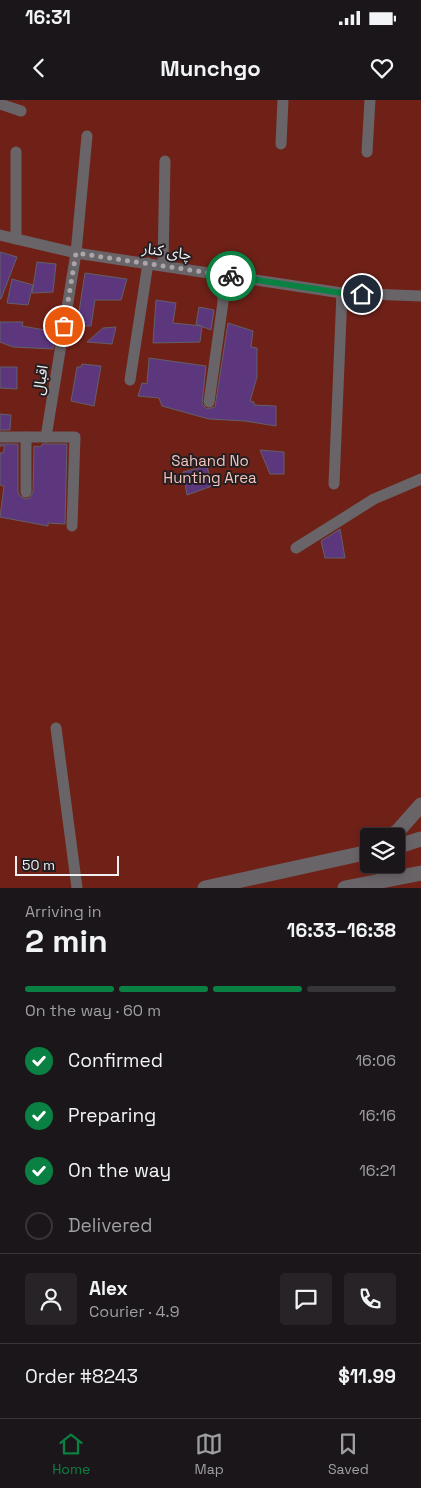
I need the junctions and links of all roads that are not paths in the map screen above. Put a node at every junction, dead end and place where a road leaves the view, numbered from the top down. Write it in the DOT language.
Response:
graph roads {
  1 [pos="283,100"];
  2 [pos="370,100"];
  3 [pos="0,104"];
  4 [pos="21,111"];
  5 [pos="87,136"];
  6 [pos="281,144"];
  7 [pos="16,152"];
  8 [pos="367,152"];
  9 [pos="165,161"];
  10 [pos="0,235"];
  11 [pos="16,239"];
  12 [pos="76,253"];
  13 [pos="148,263"];
  14 [pos="163,265"];
  15 [pos="222,274"];
  16 [pos="342,293"];
  17 [pos="421,296"];
  18 [pos="130,380"];
  19 [pos="208,402"];
  20 [pos="0,437"];
  21 [pos="26,437"];
  22 [pos="46,437"];
  23 [pos="421,478"];
  24 [pos="334,484"];
  25 [pos="26,492"];
  26 [pos="72,526"];
  27 [pos="296,548"];
  28 [pos="56,728"];
  29 [pos="421,805"];
  30 [pos="401,828"];
  31 [pos="421,839"];
  32 [pos="405,844"];
  33 [pos="360,854"];
  34 [pos="421,873"];
  35 [pos="384,884"];
  36 [pos="77,888"];
  37 [pos="205,888"];
  38 [pos="345,888"];
  1 -- 6 [label="street"];
  2 -- 8 [label="street"];
  3 -- 4 [label="street"];
  5 -- 12 [label="street, اقبال"];
  7 -- 11 [label="street"];
  9 -- 14 [label="street"];
  10 -- 11 [label="street, چای کنار"];
  11 -- 12 [label="street, چای کنار"];
  12 -- 13 [label="street, چای کنار"];
  12 -- 22 [label="street, اقبال"];
  13 -- 14 [label="street, چای کنار"];
  13 -- 18 [label="street"];
  14 -- 15 [label="street, چای کنار"];
  15 -- 16 [label="street, چای کنار"];
  15 -- 19 [label="street"];
  16 -- 17 [label="street, چای کنار"];
  16 -- 24 [label="street"];
  20 -- 21 [label="street"];
  21 -- 22 [label="street"];
  21 -- 25 [label="street"];
  22 -- 26 [label="street"];
  23 -- 27 [label="street"];
  28 -- 36 [label="street"];
  29 -- 30 [label="main road"];
  31 -- 32 [label="main road"];
  33 -- 37 [label="main road"];
  34 -- 35 [label="main road"];
  35 -- 38 [label="main road"];
}
